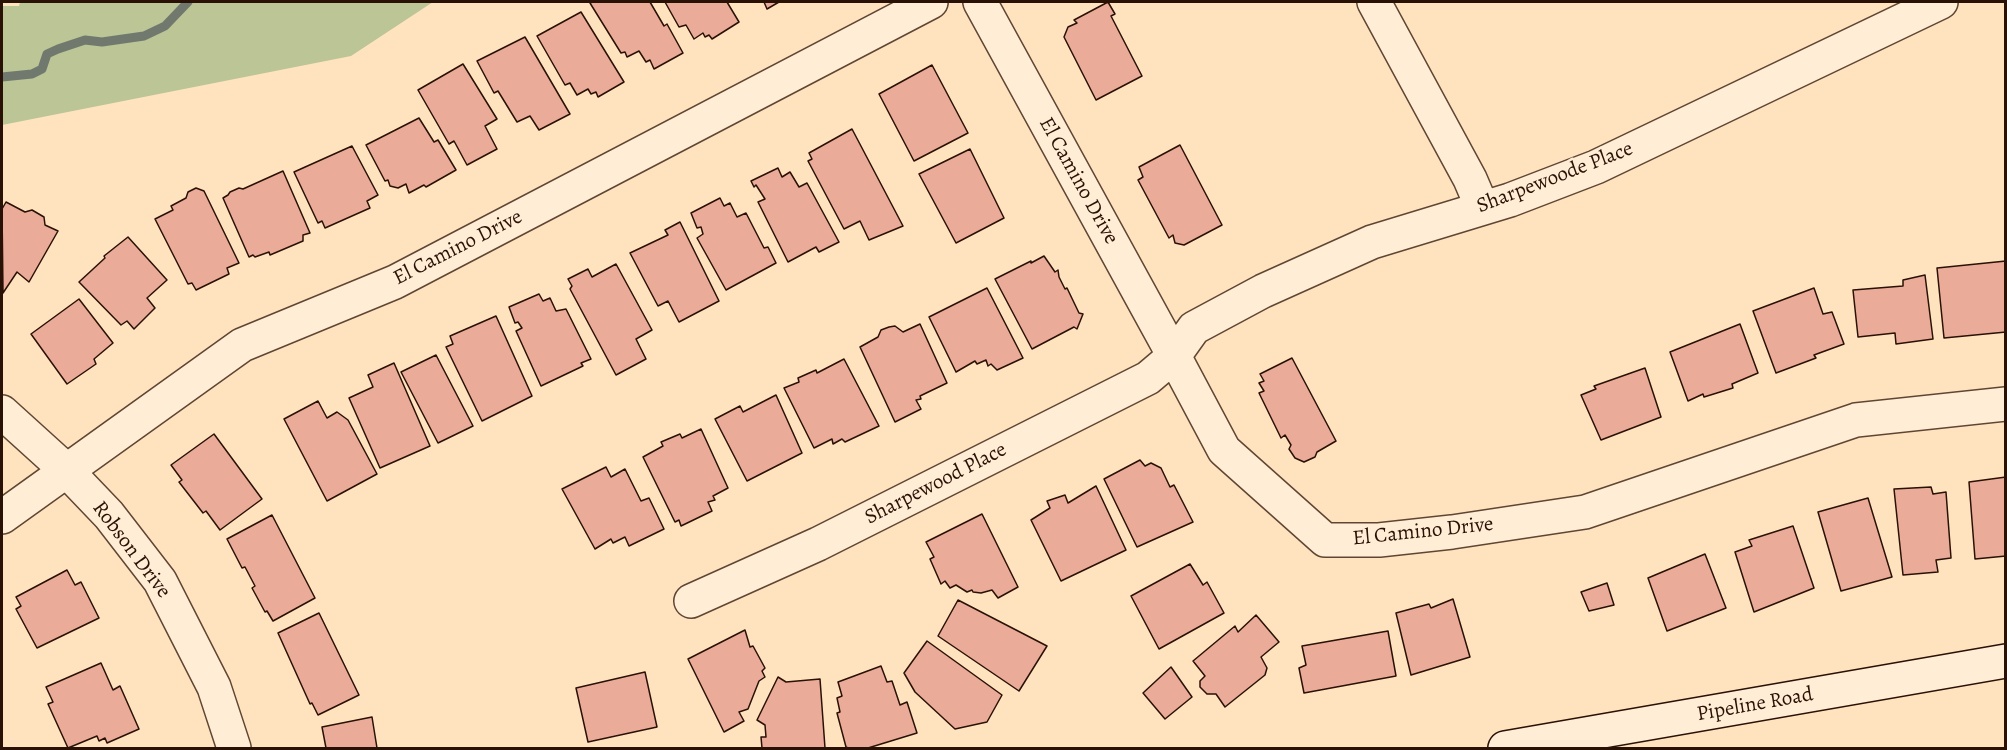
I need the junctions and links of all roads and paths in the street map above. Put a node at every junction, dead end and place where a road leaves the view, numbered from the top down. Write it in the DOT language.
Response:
graph roads {
  1 [pos="931,2"];
  2 [pos="980,2"];
  3 [pos="1374,2"];
  4 [pos="1941,2"];
  5 [pos="1482,207"];
  6 [pos="1174,356"];
  7 [pos="2006,404"];
  8 [pos="2,412"];
  9 [pos="66,470"];
  10 [pos="2,517"];
  11 [pos="691,601"];
  12 [pos="2006,660"];
  13 [pos="234,748"];
  14 [pos="1505,748"];
  1 -- 9 [label="street, El Camino Drive"];
  2 -- 6 [label="street, El Camino Drive"];
  3 -- 5 [label="street"];
  4 -- 5 [label="street, Sharpewoode Place"];
  5 -- 6 [label="street, Sharpewoode Place"];
  6 -- 7 [label="street, El Camino Drive"];
  6 -- 11 [label="street, Sharpewood Place"];
  8 -- 9 [label="street, Robson Drive"];
  9 -- 10 [label="street, El Camino Drive"];
  9 -- 13 [label="street, Robson Drive"];
  12 -- 14 [label="street, Pipeline Road"];
}
